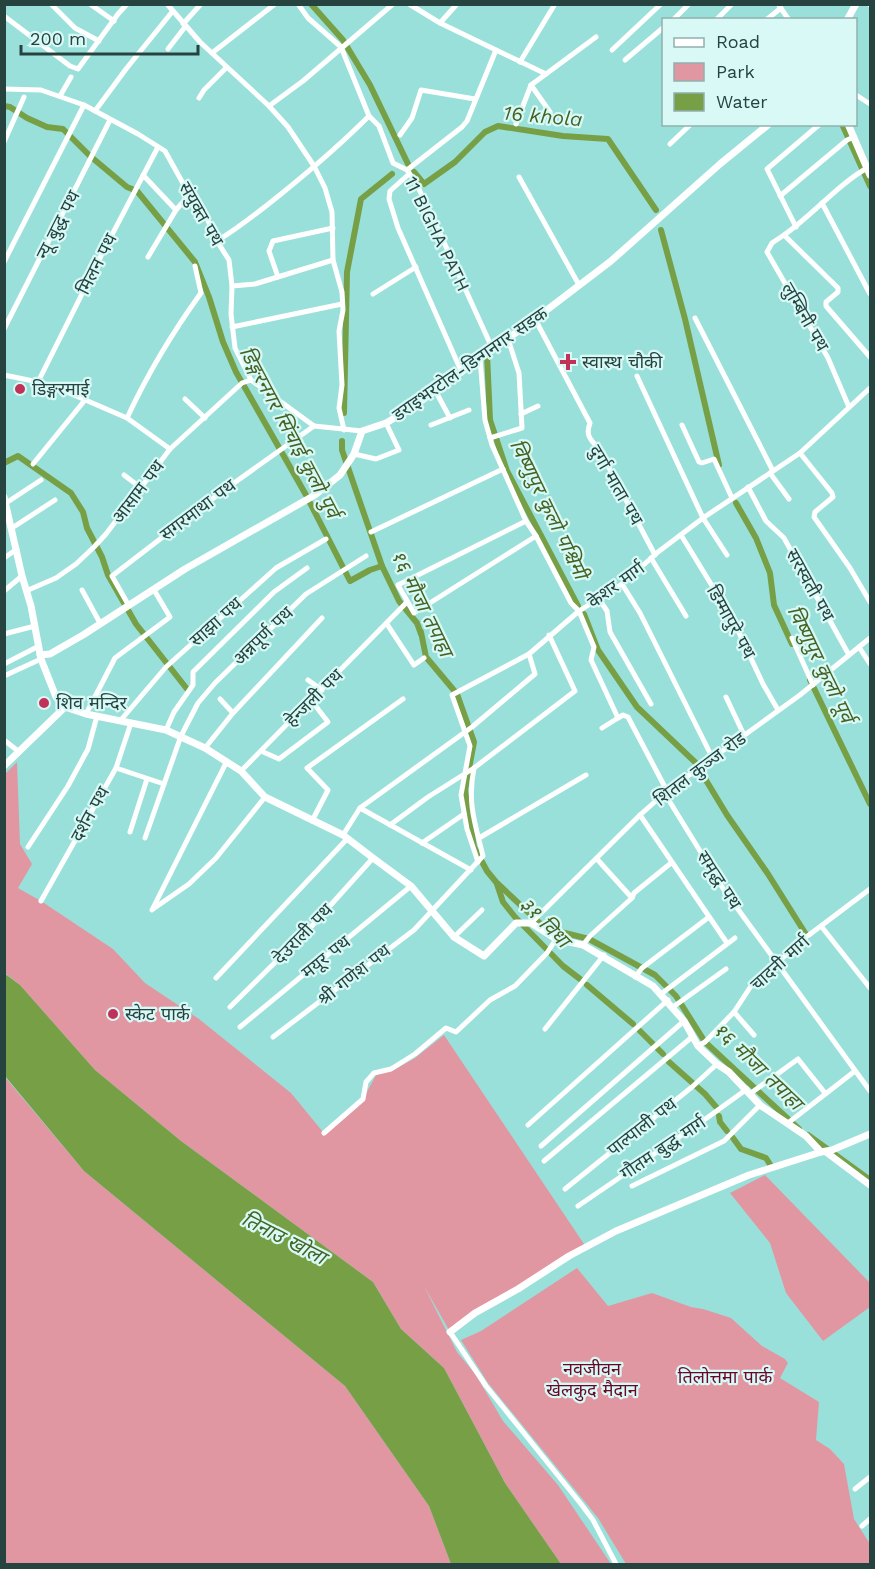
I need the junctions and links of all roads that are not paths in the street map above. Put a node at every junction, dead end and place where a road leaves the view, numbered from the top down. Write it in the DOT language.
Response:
graph roads {
  1 [pos="51,4"];
  2 [pos="90,4"];
  3 [pos="127,4"];
  4 [pos="167,4"];
  5 [pos="201,4"];
  6 [pos="275,4"];
  7 [pos="298,4"];
  8 [pos="393,4"];
  9 [pos="409,4"];
  10 [pos="457,4"];
  11 [pos="555,4"];
  12 [pos="661,4"];
  13 [pos="689,4"];
  14 [pos="732,4"];
  15 [pos="855,4"];
  16 [pos="779,6"];
  17 [pos="172,12"];
  18 [pos="4,16"];
  19 [pos="674,18"];
  20 [pos="718,18"];
  21 [pos="768,18"];
  22 [pos="848,18"];
  23 [pos="114,21"];
  24 [pos="440,23"];
  25 [pos="184,25"];
  26 [pos="662,28"];
  27 [pos="596,37"];
  28 [pos="99,41"];
  29 [pos="343,46"];
  30 [pos="168,49"];
  31 [pos="496,50"];
  32 [pos="612,50"];
  33 [pos="212,53"];
  34 [pos="624,60"];
  35 [pos="520,62"];
  36 [pos="226,68"];
  37 [pos="546,74"];
  38 [pos="70,77"];
  39 [pos="531,85"];
  40 [pos="4,89"];
  41 [pos="60,96"];
  42 [pos="857,96"];
  43 [pos="24,97"];
  44 [pos="199,98"];
  45 [pos="476,99"];
  46 [pos="870,104"];
  47 [pos="84,105"];
  48 [pos="269,106"];
  49 [pos="95,111"];
  50 [pos="550,112"];
  51 [pos="369,116"];
  52 [pos="110,120"];
  53 [pos="516,124"];
  54 [pos="689,126"];
  55 [pos="767,126"];
  56 [pos="818,126"];
  57 [pos="848,126"];
  58 [pos="400,135"];
  59 [pos="850,138"];
  60 [pos="4,142"];
  61 [pos="670,144"];
  62 [pos="158,147"];
  63 [pos="314,166"];
  64 [pos="866,171"];
  65 [pos="408,172"];
  66 [pos="142,177"];
  67 [pos="519,177"];
  68 [pos="189,195"];
  69 [pos="780,196"];
  70 [pos="822,203"];
  71 [pos="176,210"];
  72 [pos="795,227"];
  73 [pos="333,228"];
  74 [pos="783,235"];
  75 [pos="217,241"];
  76 [pos="148,257"];
  77 [pos="333,260"];
  78 [pos="4,262"];
  79 [pos="195,266"];
  80 [pos="416,267"];
  81 [pos="278,277"];
  82 [pos="579,285"];
  83 [pos="232,286"];
  84 [pos="373,294"];
  85 [pos="870,294"];
  86 [pos="342,304"];
  87 [pos="695,318"];
  88 [pos="535,319"];
  89 [pos="232,327"];
  90 [pos="4,329"];
  91 [pos="507,339"];
  92 [pos="493,351"];
  93 [pos="870,357"];
  94 [pos="480,358"];
  95 [pos="462,373"];
  96 [pos="4,375"];
  97 [pos="637,376"];
  98 [pos="251,380"];
  99 [pos="38,382"];
  100 [pos="870,391"];
  101 [pos="436,392"];
  102 [pos="185,399"];
  103 [pos="85,400"];
  104 [pos="538,406"];
  105 [pos="849,407"];
  106 [pos="469,410"];
  107 [pos="521,414"];
  108 [pos="205,417"];
  109 [pos="127,418"];
  110 [pos="450,418"];
  111 [pos="386,423"];
  112 [pos="431,425"];
  113 [pos="682,425"];
  114 [pos="314,426"];
  115 [pos="344,430"];
  116 [pos="362,431"];
  117 [pos="495,437"];
  118 [pos="170,449"];
  119 [pos="800,453"];
  120 [pos="354,454"];
  121 [pos="33,464"];
  122 [pos="503,469"];
  123 [pos="772,472"];
  124 [pos="124,475"];
  125 [pos="41,480"];
  126 [pos="748,487"];
  127 [pos="141,488"];
  128 [pos="732,498"];
  129 [pos="789,499"];
  130 [pos="5,500"];
  131 [pos="55,500"];
  132 [pos="7,514"];
  133 [pos="703,519"];
  134 [pos="526,521"];
  135 [pos="12,528"];
  136 [pos="370,532"];
  137 [pos="681,535"];
  138 [pos="537,536"];
  139 [pos="326,539"];
  140 [pos="17,549"];
  141 [pos="727,555"];
  142 [pos="366,556"];
  143 [pos="653,556"];
  144 [pos="4,558"];
  145 [pos="307,568"];
  146 [pos="22,576"];
  147 [pos="622,584"];
  148 [pos="82,590"];
  149 [pos="154,590"];
  150 [pos="4,591"];
  151 [pos="26,591"];
  152 [pos="599,600"];
  153 [pos="870,602"];
  154 [pos="404,606"];
  155 [pos="126,607"];
  156 [pos="579,611"];
  157 [pos="686,616"];
  158 [pos="322,618"];
  159 [pos="100,623"];
  160 [pos="387,624"];
  161 [pos="35,626"];
  162 [pos="4,634"];
  163 [pos="549,635"];
  164 [pos="792,638"];
  165 [pos="870,638"];
  166 [pos="39,646"];
  167 [pos="859,647"];
  168 [pos="529,654"];
  169 [pos="849,655"];
  170 [pos="41,657"];
  171 [pos="424,658"];
  172 [pos="4,664"];
  173 [pos="870,664"];
  174 [pos="4,676"];
  175 [pos="308,680"];
  176 [pos="813,685"];
  177 [pos="322,690"];
  178 [pos="726,697"];
  179 [pos="220,699"];
  180 [pos="403,699"];
  181 [pos="311,700"];
  182 [pos="651,704"];
  183 [pos="65,707"];
  184 [pos="778,710"];
  185 [pos="233,712"];
  186 [pos="86,714"];
  187 [pos="97,716"];
  188 [pos="618,718"];
  189 [pos="120,721"];
  190 [pos="131,723"];
  191 [pos="602,728"];
  192 [pos="166,730"];
  193 [pos="465,731"];
  194 [pos="744,735"];
  195 [pos="181,736"];
  196 [pos="4,740"];
  197 [pos="205,748"];
  198 [pos="18,751"];
  199 [pos="261,751"];
  200 [pos="712,757"];
  201 [pos="227,761"];
  202 [pos="4,766"];
  203 [pos="116,768"];
  204 [pos="474,768"];
  205 [pos="241,771"];
  206 [pos="586,775"];
  207 [pos="463,776"];
  208 [pos="147,778"];
  209 [pos="164,784"];
  210 [pos="666,793"];
  211 [pos="266,797"];
  212 [pos="360,808"];
  213 [pos="464,814"];
  214 [pos="640,815"];
  215 [pos="312,821"];
  216 [pos="390,825"];
  217 [pos="130,832"];
  218 [pos="345,837"];
  219 [pos="145,838"];
  220 [pos="479,838"];
  221 [pos="422,843"];
  222 [pos="28,847"];
  223 [pos="373,858"];
  224 [pos="597,859"];
  225 [pos="478,862"];
  226 [pos="672,863"];
  227 [pos="471,870"];
  228 [pos="411,886"];
  229 [pos="869,893"];
  230 [pos="632,898"];
  231 [pos="41,901"];
  232 [pos="432,910"];
  233 [pos="482,910"];
  234 [pos="709,917"];
  235 [pos="531,923"];
  236 [pos="821,926"];
  237 [pos="454,937"];
  238 [pos="735,938"];
  239 [pos="556,939"];
  240 [pos="727,943"];
  241 [pos="583,945"];
  242 [pos="604,955"];
  243 [pos="777,964"];
  244 [pos="726,969"];
  245 [pos="635,977"];
  246 [pos="216,978"];
  247 [pos="870,988"];
  248 [pos="661,994"];
  249 [pos="668,1000"];
  250 [pos="230,1007"];
  251 [pos="673,1007"];
  252 [pos="734,1012"];
  253 [pos="684,1021"];
  254 [pos="240,1027"];
  255 [pos="545,1029"];
  256 [pos="754,1035"];
  257 [pos="273,1037"];
  258 [pos="692,1037"];
  259 [pos="698,1046"];
  260 [pos="717,1064"];
  261 [pos="855,1071"];
  262 [pos="749,1091"];
  263 [pos="870,1091"];
  264 [pos="825,1093"];
  265 [pos="760,1105"];
  266 [pos="788,1123"];
  267 [pos="528,1125"];
  268 [pos="324,1133"];
  269 [pos="870,1134"];
  270 [pos="541,1146"];
  271 [pos="826,1152"];
  272 [pos="544,1161"];
  273 [pos="870,1185"];
  274 [pos="632,1186"];
  275 [pos="565,1189"];
  276 [pos="578,1206"];
  277 [pos="450,1332"];
  278 [pos="870,1477"];
  279 [pos="855,1490"];
  280 [pos="870,1519"];
  281 [pos="862,1526"];
  282 [pos="616,1564"];
  1 -- 28 [label="street"];
  2 -- 23 [label="street"];
  3 -- 23 [label="street"];
  4 -- 17 [label="street"];
  5 -- 25 [label="street"];
  6 -- 33 [label="street"];
  7 -- 29 [label="street, 11 BIGHA PATH"];
  8 -- 29 [label="street"];
  9 -- 24 [label="street"];
  10 -- 24 [label="street"];
  11 -- 35 [label="street"];
  12 -- 32 [label="street"];
  13 -- 19 [label="street"];
  14 -- 20 [label="street"];
  15 -- 22 [label="street"];
  16 -- 21 [label="street"];
  17 -- 25 [label="street"];
  17 -- 49 [label="street"];
  18 -- 28 [label="street"];
  23 -- 28 [label="street"];
  24 -- 31 [label="street"];
  25 -- 30 [label="street"];
  25 -- 33 [label="street"];
  26 -- 34 [label="street"];
  27 -- 37 [label="street"];
  29 -- 48 [label="street"];
  29 -- 51 [label="street, 11 BIGHA PATH"];
  31 -- 35 [label="street"];
  31 -- 45 [label="street"];
  33 -- 36 [label="street"];
  35 -- 37 [label="street"];
  36 -- 44 [label="street"];
  36 -- 48 [label="street"];
  37 -- 39 [label="street"];
  38 -- 41 [label="street"];
  39 -- 50 [label="street"];
  39 -- 53 [label="street"];
  40 -- 41 [label="street"];
  41 -- 47 [label="street"];
  42 -- 46 [label="street"];
  43 -- 60 [label="street"];
  45 -- 58 [label="street"];
  45 -- 65 [label="street"];
  47 -- 49 [label="street, संयुक्त पथ"];
  47 -- 78 [label="street"];
  48 -- 63 [label="street"];
  49 -- 52 [label="street, संयुक्त पथ"];
  51 -- 63 [label="street"];
  51 -- 65 [label="street, 11 BIGHA PATH"];
  52 -- 62 [label="street, संयुक्त पथ"];
  52 -- 90 [label="street, न्यू बुद्ध पथ"];
  54 -- 61 [label="street"];
  55 -- 82 [label="street, डराइभरटोल-डिन्गनगर सडक"];
  56 -- 69 [label="street"];
  57 -- 59 [label="street"];
  59 -- 64 [label="street"];
  59 -- 69 [label="street"];
  62 -- 66 [label="street, मिलन पथ"];
  62 -- 68 [label="street, संयुक्त पथ"];
  63 -- 73 [label="street"];
  63 -- 75 [label="street"];
  64 -- 70 [label="street"];
  65 -- 80 [label="street"];
  65 -- 92 [label="street, 11 BIGHA PATH"];
  66 -- 71 [label="street"];
  66 -- 99 [label="street, मिलन पथ"];
  67 -- 82 [label="street"];
  68 -- 71 [label="street"];
  68 -- 75 [label="street, संयुक्त पथ"];
  69 -- 72 [label="street"];
  70 -- 72 [label="street"];
  70 -- 85 [label="street"];
  71 -- 76 [label="street"];
  72 -- 74 [label="street"];
  73 -- 77 [label="street"];
  73 -- 81 [label="street"];
  74 -- 93 [label="street"];
  74 -- 105 [label="street, लुम्बिनी पथ"];
  75 -- 83 [label="street, संयुक्त पथ"];
  77 -- 81 [label="street"];
  77 -- 86 [label="street"];
  79 -- 109 [label="street"];
  80 -- 84 [label="street"];
  80 -- 95 [label="street"];
  81 -- 83 [label="street"];
  82 -- 88 [label="street, डराइभरटोल-डिन्गनगर सडक"];
  83 -- 89 [label="street, संयुक्त पथ"];
  86 -- 89 [label="street"];
  86 -- 115 [label="street"];
  87 -- 123 [label="street"];
  88 -- 91 [label="street, डराइभरटोल-डिन्गनगर सडक"];
  88 -- 143 [label="street, दुर्गा माता पथ"];
  89 -- 98 [label="street, संयुक्त पथ"];
  91 -- 92 [label="street, डराइभरटोल-डिन्गनगर सडक"];
  91 -- 107 [label="street"];
  92 -- 94 [label="street, डराइभरटोल-डिन्गनगर सडक"];
  94 -- 95 [label="street, डराइभरटोल-डिन्गनगर सडक"];
  94 -- 117 [label="street, केशर मार्ग"];
  95 -- 101 [label="street, डराइभरटोल-डिन्गनगर सडक"];
  96 -- 99 [label="street"];
  97 -- 133 [label="street"];
  98 -- 108 [label="street, आसाम पथ"];
  98 -- 114 [label="street, संयुक्त पथ"];
  99 -- 103 [label="street"];
  100 -- 105 [label="street, केशर मार्ग"];
  101 -- 110 [label="street"];
  101 -- 111 [label="street, डराइभरटोल-डिन्गनगर सडक"];
  102 -- 108 [label="street"];
  103 -- 109 [label="street"];
  103 -- 121 [label="street"];
  104 -- 107 [label="street"];
  105 -- 119 [label="street, केशर मार्ग"];
  106 -- 110 [label="street"];
  107 -- 117 [label="street"];
  108 -- 118 [label="street, आसाम पथ"];
  109 -- 118 [label="street"];
  110 -- 112 [label="street"];
  111 -- 116 [label="street, डराइभरटोल-डिन्गनगर सडक"];
  111 -- 120 [label="street"];
  113 -- 128 [label="street"];
  114 -- 115 [label="street, संयुक्त पथ"];
  114 -- 155 [label="street, सगरमाथा पथ"];
  115 -- 116 [label="street, संयुक्त पथ"];
  116 -- 120 [label="street"];
  117 -- 122 [label="street, केशर मार्ग"];
  118 -- 127 [label="street, आसाम पथ"];
  119 -- 123 [label="street, केशर मार्ग"];
  119 -- 153 [label="street"];
  120 -- 149 [label="street"];
  122 -- 134 [label="street, केशर मार्ग"];
  122 -- 136 [label="street"];
  123 -- 126 [label="street, केशर मार्ग"];
  123 -- 129 [label="street"];
  124 -- 127 [label="street"];
  125 -- 130 [label="street"];
  126 -- 128 [label="street, केशर मार्ग"];
  126 -- 169 [label="street, सरस्वती पथ"];
  127 -- 151 [label="street, आसाम पथ"];
  128 -- 133 [label="street, केशर मार्ग"];
  130 -- 132 [label="street"];
  131 -- 135 [label="street"];
  132 -- 135 [label="street"];
  133 -- 137 [label="street, केशर मार्ग"];
  133 -- 141 [label="street"];
  134 -- 138 [label="street, केशर मार्ग"];
  134 -- 154 [label="street"];
  135 -- 140 [label="street"];
  137 -- 143 [label="street, केशर मार्ग"];
  137 -- 184 [label="street, डिम्मापुरे पथ"];
  138 -- 154 [label="street"];
  138 -- 156 [label="street, केशर मार्ग"];
  139 -- 189 [label="street, साझा पथ"];
  140 -- 144 [label="street"];
  140 -- 146 [label="street"];
  142 -- 195 [label="street, अन्नपूर्ण पथ"];
  143 -- 147 [label="street, केशर मार्ग"];
  143 -- 157 [label="street, दुर्गा माता पथ"];
  145 -- 192 [label="street"];
  146 -- 150 [label="street"];
  146 -- 151 [label="street"];
  147 -- 152 [label="street, केशर मार्ग"];
  147 -- 200 [label="street"];
  148 -- 159 [label="street"];
  149 -- 155 [label="street"];
  149 -- 186 [label="street"];
  151 -- 161 [label="street"];
  152 -- 156 [label="street, केशर मार्ग"];
  152 -- 182 [label="street"];
  154 -- 160 [label="street, हेन्जली पथ"];
  155 -- 159 [label="street"];
  156 -- 163 [label="street"];
  156 -- 188 [label="street"];
  158 -- 185 [label="street"];
  159 -- 170 [label="street"];
  160 -- 171 [label="street"];
  160 -- 177 [label="street, हेन्जली पथ"];
  161 -- 162 [label="street"];
  161 -- 166 [label="street"];
  163 -- 168 [label="street"];
  163 -- 204 [label="street"];
  164 -- 176 [label="street"];
  165 -- 167 [label="street, शितल कुञ्ज रोड"];
  166 -- 170 [label="street"];
  166 -- 172 [label="street"];
  167 -- 169 [label="street, शितल कुञ्ज रोड"];
  167 -- 173 [label="street"];
  168 -- 193 [label="street"];
  168 -- 193 [label="street"];
  169 -- 176 [label="street, शितल कुञ्ज रोड"];
  170 -- 174 [label="street"];
  170 -- 183 [label="street"];
  175 -- 177 [label="street"];
  176 -- 184 [label="street, शितल कुञ्ज रोड"];
  177 -- 181 [label="street, हेन्जली पथ"];
  178 -- 194 [label="street"];
  179 -- 185 [label="street"];
  180 -- 215 [label="street"];
  181 -- 199 [label="street, हेन्जली पथ"];
  181 -- 199 [label="street"];
  183 -- 186 [label="street"];
  183 -- 198 [label="street"];
  184 -- 194 [label="street, शितल कुञ्ज रोड"];
  185 -- 197 [label="street"];
  186 -- 187 [label="street"];
  187 -- 189 [label="street"];
  187 -- 222 [label="street"];
  188 -- 191 [label="street"];
  188 -- 210 [label="street, समृद्ध पथ"];
  189 -- 190 [label="street"];
  190 -- 192 [label="street"];
  190 -- 203 [label="street, दर्शन पथ"];
  192 -- 195 [label="street"];
  193 -- 207 [label="street"];
  193 -- 212 [label="street"];
  194 -- 200 [label="street, शितल कुञ्ज रोड"];
  195 -- 197 [label="street"];
  195 -- 209 [label="street, अन्नपूर्ण पथ"];
  196 -- 198 [label="street"];
  197 -- 201 [label="street"];
  198 -- 202 [label="street"];
  199 -- 205 [label="street, हेन्जली पथ"];
  200 -- 210 [label="street, शितल कुञ्ज रोड"];
  201 -- 205 [label="street"];
  201 -- 211 [label="street"];
  203 -- 208 [label="street"];
  203 -- 231 [label="street, दर्शन पथ"];
  204 -- 207 [label="street"];
  204 -- 220 [label="street"];
  205 -- 211 [label="street"];
  206 -- 220 [label="street"];
  207 -- 213 [label="street"];
  207 -- 216 [label="street"];
  208 -- 209 [label="street"];
  208 -- 217 [label="street"];
  209 -- 219 [label="street, अन्नपूर्ण पथ"];
  210 -- 214 [label="street, शितल कुञ्ज रोड"];
  210 -- 243 [label="street, समृद्ध पथ"];
  211 -- 215 [label="street"];
  212 -- 216 [label="street"];
  212 -- 218 [label="street"];
  213 -- 221 [label="street"];
  213 -- 225 [label="street"];
  214 -- 224 [label="street, शितल कुञ्ज रोड"];
  214 -- 226 [label="street"];
  215 -- 218 [label="street"];
  216 -- 221 [label="street"];
  218 -- 223 [label="street"];
  218 -- 246 [label="street"];
  220 -- 225 [label="street, श्री गणेश पथ"];
  221 -- 227 [label="street"];
  223 -- 228 [label="street"];
  223 -- 250 [label="street, देउराली पथ"];
  224 -- 230 [label="street"];
  224 -- 235 [label="street, शितल कुञ्ज रोड"];
  225 -- 227 [label="street, श्री गणेश पथ"];
  226 -- 230 [label="street"];
  226 -- 234 [label="street"];
  227 -- 232 [label="street, श्री गणेश पथ"];
  228 -- 232 [label="street"];
  228 -- 254 [label="street, मयूर पथ"];
  229 -- 236 [label="street, चादनी मार्ग"];
  230 -- 241 [label="street"];
  232 -- 237 [label="street"];
  232 -- 257 [label="street, श्री गणेश पथ"];
  233 -- 237 [label="street"];
  234 -- 240 [label="street"];
  234 -- 245 [label="street"];
  235 -- 237 [label="street"];
  235 -- 239 [label="street"];
  236 -- 243 [label="street, चादनी मार्ग"];
  236 -- 247 [label="street"];
  238 -- 240 [label="street"];
  239 -- 241 [label="street"];
  239 -- 268 [label="street"];
  240 -- 248 [label="street"];
  241 -- 242 [label="street"];
  242 -- 245 [label="street"];
  242 -- 255 [label="street"];
  243 -- 252 [label="street, चादनी मार्ग"];
  243 -- 261 [label="street, समृद्ध पथ"];
  244 -- 251 [label="street"];
  245 -- 248 [label="street"];
  248 -- 249 [label="street"];
  249 -- 251 [label="street"];
  249 -- 267 [label="street"];
  251 -- 253 [label="street"];
  252 -- 256 [label="street"];
  252 -- 259 [label="street, चादनी मार्ग"];
  253 -- 258 [label="street"];
  253 -- 270 [label="street"];
  258 -- 259 [label="street"];
  258 -- 272 [label="street"];
  259 -- 260 [label="street"];
  260 -- 262 [label="street"];
  260 -- 275 [label="street, पाल्पाली पथ"];
  261 -- 263 [label="street, समृद्ध पथ"];
  261 -- 264 [label="street"];
  262 -- 264 [label="street, गौतम बुद्ध मार्ग"];
  262 -- 265 [label="street"];
  262 -- 276 [label="street, गौतम बुद्ध मार्ग"];
  264 -- 266 [label="street"];
  265 -- 266 [label="street"];
  265 -- 274 [label="street"];
  266 -- 271 [label="street"];
  269 -- 271 [label="street"];
  271 -- 273 [label="street"];
  271 -- 277 [label="street"];
  277 -- 282 [label="street"];
  278 -- 279 [label="street"];
  280 -- 281 [label="street"];
}
